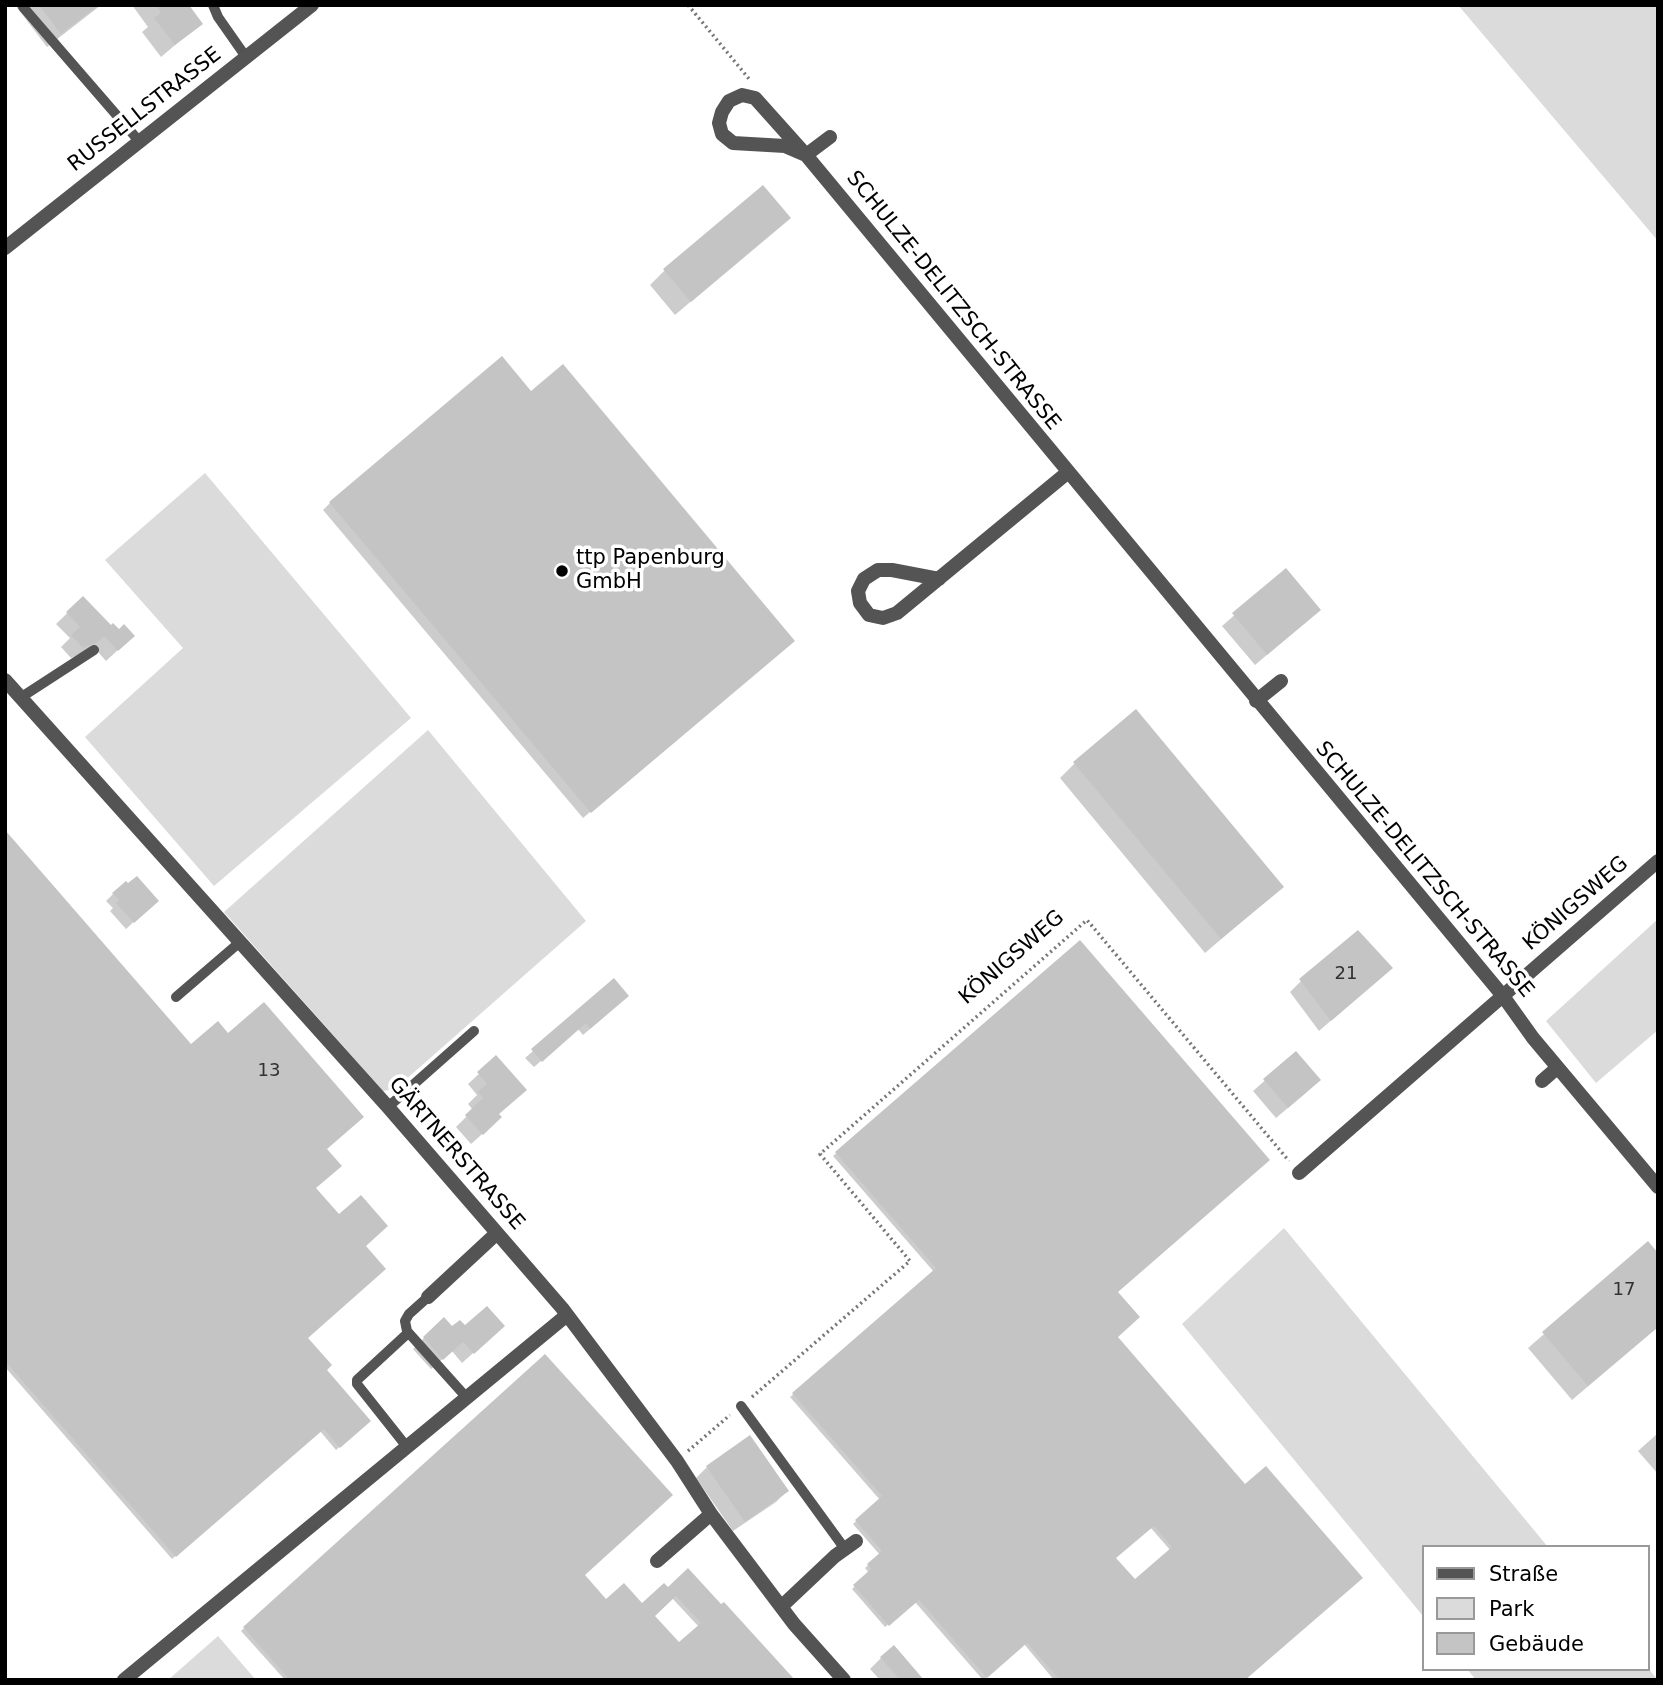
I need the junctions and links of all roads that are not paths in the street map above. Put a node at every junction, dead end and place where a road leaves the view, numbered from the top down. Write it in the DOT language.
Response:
graph roads {
  1 [pos="213,5"];
  2 [pos="312,5"];
  3 [pos="23,7"];
  4 [pos="246,57"];
  5 [pos="830,137"];
  6 [pos="139,141"];
  7 [pos="806,155"];
  8 [pos="5,248"];
  9 [pos="1067,473"];
  10 [pos="939,579"];
  11 [pos="94,650"];
  12 [pos="5,680"];
  13 [pos="1281,681"];
  14 [pos="20,698"];
  15 [pos="1256,701"];
  16 [pos="1658,861"];
  17 [pos="240,942"];
  18 [pos="1503,996"];
  19 [pos="176,997"];
  20 [pos="474,1031"];
  21 [pos="1557,1068"];
  22 [pos="1542,1081"];
  23 [pos="388,1107"];
  24 [pos="1299,1173"];
  25 [pos="1658,1187"];
  26 [pos="497,1233"];
  27 [pos="429,1297"];
  28 [pos="567,1315"];
  29 [pos="408,1334"];
  30 [pos="467,1398"];
  31 [pos="741,1406"];
  32 [pos="407,1447"];
  33 [pos="711,1514"];
  34 [pos="850,1545"];
  35 [pos="657,1561"];
  36 [pos="782,1606"];
  37 [pos="124,1680"];
  38 [pos="844,1680"];
  1 -- 4 [label="lane"];
  2 -- 4 [label="street, RUSSELLSTRASSE"];
  3 -- 6 [label="lane"];
  4 -- 6 [label="street, RUSSELLSTRASSE"];
  5 -- 7 [label="street"];
  6 -- 8 [label="street, RUSSELLSTRASSE"];
  7 -- 7 [label="street, SCHULZE-DELITZSCH-STRASSE"];
  7 -- 9 [label="street, SCHULZE-DELITZSCH-STRASSE"];
  9 -- 10 [label="street"];
  9 -- 15 [label="street, SCHULZE-DELITZSCH-STRASSE"];
  10 -- 10 [label="street"];
  11 -- 14 [label="lane"];
  12 -- 14 [label="street, GÄRTNERSTRASSE"];
  13 -- 15 [label="street"];
  14 -- 17 [label="street, GÄRTNERSTRASSE"];
  15 -- 18 [label="street, SCHULZE-DELITZSCH-STRASSE"];
  16 -- 18 [label="street, KÖNIGSWEG"];
  17 -- 19 [label="lane"];
  17 -- 23 [label="street, GÄRTNERSTRASSE"];
  18 -- 21 [label="street, SCHULZE-DELITZSCH-STRASSE"];
  18 -- 24 [label="street, KÖNIGSWEG"];
  20 -- 23 [label="lane"];
  21 -- 22 [label="street"];
  21 -- 25 [label="street, SCHULZE-DELITZSCH-STRASSE"];
  23 -- 26 [label="street, GÄRTNERSTRASSE"];
  26 -- 27 [label="street"];
  26 -- 28 [label="street, GÄRTNERSTRASSE"];
  27 -- 29 [label="lane"];
  28 -- 30 [label="street"];
  28 -- 33 [label="street, GÄRTNERSTRASSE"];
  29 -- 30 [label="lane"];
  29 -- 32 [label="lane"];
  30 -- 32 [label="street"];
  31 -- 34 [label="lane"];
  32 -- 37 [label="street"];
  33 -- 35 [label="street"];
  33 -- 36 [label="street, GÄRTNERSTRASSE"];
  34 -- 36 [label="street"];
  36 -- 38 [label="street, GÄRTNERSTRASSE"];
}
